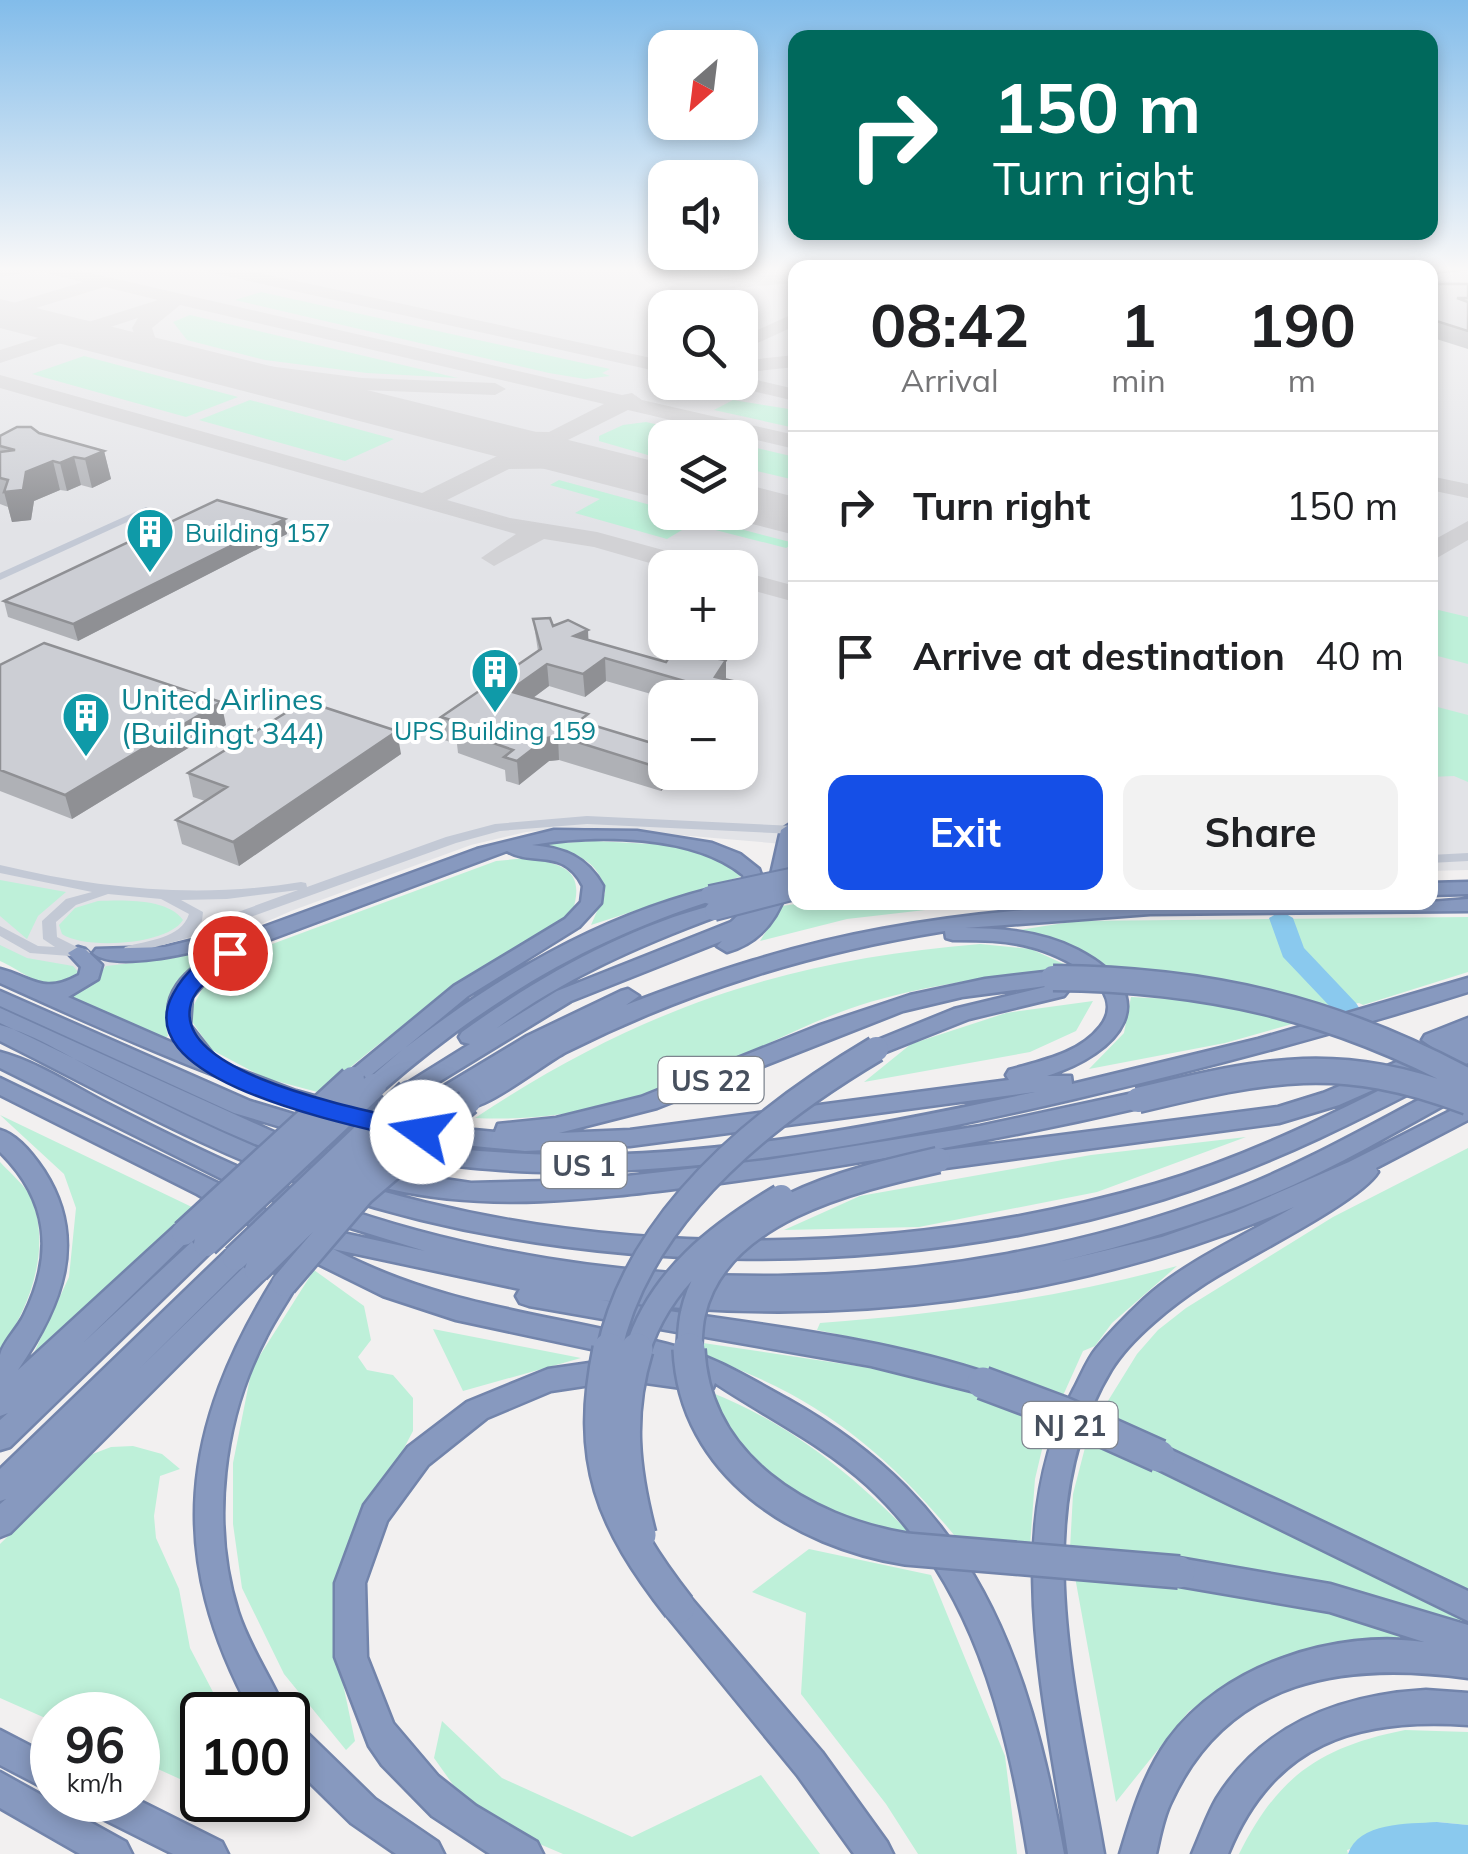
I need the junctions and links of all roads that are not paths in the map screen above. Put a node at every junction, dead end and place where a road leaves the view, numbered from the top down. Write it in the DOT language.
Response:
graph roads {
  1 [pos="146,510"];
  2 [pos="0,577"];
  3 [pos="788,830"];
  4 [pos="1468,857"];
  5 [pos="1438,858"];
  6 [pos="461,862"];
  7 [pos="0,869"];
  8 [pos="352,874"];
  9 [pos="788,884"];
  10 [pos="788,886"];
  11 [pos="1468,888"];
  12 [pos="1438,889"];
  13 [pos="139,891"];
  14 [pos="712,903"];
  15 [pos="343,904"];
  16 [pos="1468,905"];
  17 [pos="1438,906"];
  18 [pos="979,910"];
  19 [pos="1109,910"];
  20 [pos="0,930"];
  21 [pos="170,940"];
  22 [pos="826,946"];
  23 [pos="103,953"];
  24 [pos="78,954"];
  25 [pos="0,976"];
  26 [pos="1055,984"];
  27 [pos="1468,985"];
  28 [pos="37,992"];
  29 [pos="0,998"];
  30 [pos="0,1014"];
  31 [pos="1468,1025"];
  32 [pos="0,1032"];
  33 [pos="1468,1040"];
  34 [pos="1468,1054"];
  35 [pos="0,1059"];
  36 [pos="1189,1064"];
  37 [pos="1468,1082"];
  38 [pos="363,1083"];
  39 [pos="249,1085"];
  40 [pos="0,1086"];
  41 [pos="408,1092"];
  42 [pos="0,1097"];
  43 [pos="442,1098"];
  44 [pos="1468,1102"];
  45 [pos="37,1104"];
  46 [pos="1468,1110"];
  47 [pos="360,1118"];
  48 [pos="1118,1136"];
  49 [pos="0,1138"];
  50 [pos="582,1141"];
  51 [pos="1395,1150"];
  52 [pos="938,1160"];
  53 [pos="206,1188"];
  54 [pos="195,1238"];
  55 [pos="334,1240"];
  56 [pos="246,1264"];
  57 [pos="0,1375"];
  58 [pos="741,1387"];
  59 [pos="0,1404"];
  60 [pos="0,1438"];
  61 [pos="0,1488"];
  62 [pos="0,1524"];
  63 [pos="1468,1606"];
  64 [pos="679,1607"];
  65 [pos="1468,1640"];
  66 [pos="1468,1663"];
  67 [pos="258,1692"];
  68 [pos="1468,1710"];
  69 [pos="0,1747"];
  70 [pos="310,1760"];
  71 [pos="30,1763"];
  72 [pos="0,1789"];
  73 [pos="145,1822"];
  74 [pos="114,1854"];
  75 [pos="210,1854"];
  76 [pos="426,1854"];
  77 [pos="524,1854"];
  78 [pos="875,1854"];
  79 [pos="1046,1854"];
  80 [pos="1086,1854"];
  81 [pos="1138,1854"];
  82 [pos="1210,1854"];
  1 -- 2 [label="street"];
  3 -- 8 [label="street"];
  4 -- 5 [label="street"];
  6 -- 15 [label="highway"];
  6 -- 38 [label="highway"];
  6 -- 41 [label="highway"];
  7 -- 13 [label="street"];
  8 -- 13 [label="street"];
  8 -- 21 [label="street"];
  9 -- 14 [label="highway, bridge"];
  10 -- 43 [label="highway"];
  11 -- 12 [label="highway"];
  13 -- 21 [label="street"];
  13 -- 24 [label="street"];
  14 -- 38 [label="highway"];
  14 -- 41 [label="highway"];
  15 -- 23 [label="highway"];
  15 -- 39 [label="highway"];
  16 -- 17 [label="highway"];
  18 -- 43 [label="highway"];
  19 -- 22 [label="highway"];
  20 -- 24 [label="street"];
  21 -- 23 [label="street"];
  22 -- 50 [label="highway"];
  22 -- 67 [label="highway, bridge"];
  23 -- 24 [label="street"];
  24 -- 28 [label="highway"];
  25 -- 28 [label="highway, US 22"];
  26 -- 37 [label="highway, bridge"];
  26 -- 47 [label="highway, US 22"];
  26 -- 64 [label="highway, bridge"];
  27 -- 36 [label="highway, US 1"];
  28 -- 39 [label="highway, US 22"];
  29 -- 36 [label="highway, US 1"];
  30 -- 44 [label="highway, bridge"];
  31 -- 48 [label="highway"];
  32 -- 34 [label="highway"];
  33 -- 48 [label="highway"];
  35 -- 37 [label="highway"];
  36 -- 50 [label="highway"];
  38 -- 54 [label="highway, bridge"];
  39 -- 47 [label="highway, US 22"];
  40 -- 45 [label="highway"];
  41 -- 56 [label="highway, bridge"];
  42 -- 45 [label="highway"];
  43 -- 56 [label="highway, bridge"];
  45 -- 53 [label="highway"];
  46 -- 51 [label="highway"];
  47 -- 50 [label="highway"];
  48 -- 52 [label="highway"];
  49 -- 57 [label="highway"];
  51 -- 55 [label="highway"];
  51 -- 80 [label="highway, NJ 21"];
  52 -- 64 [label="highway, bridge"];
  52 -- 65 [label="highway, bridge"];
  53 -- 55 [label="highway"];
  53 -- 58 [label="highway"];
  54 -- 59 [label="highway"];
  54 -- 60 [label="highway"];
  55 -- 63 [label="highway, bridge"];
  56 -- 61 [label="highway"];
  56 -- 62 [label="highway"];
  58 -- 77 [label="highway"];
  58 -- 79 [label="highway"];
  64 -- 78 [label="highway"];
  66 -- 81 [label="highway"];
  68 -- 82 [label="highway"];
  69 -- 71 [label="highway"];
  70 -- 76 [label="highway"];
  72 -- 74 [label="highway"];
  73 -- 75 [label="highway"];
}
